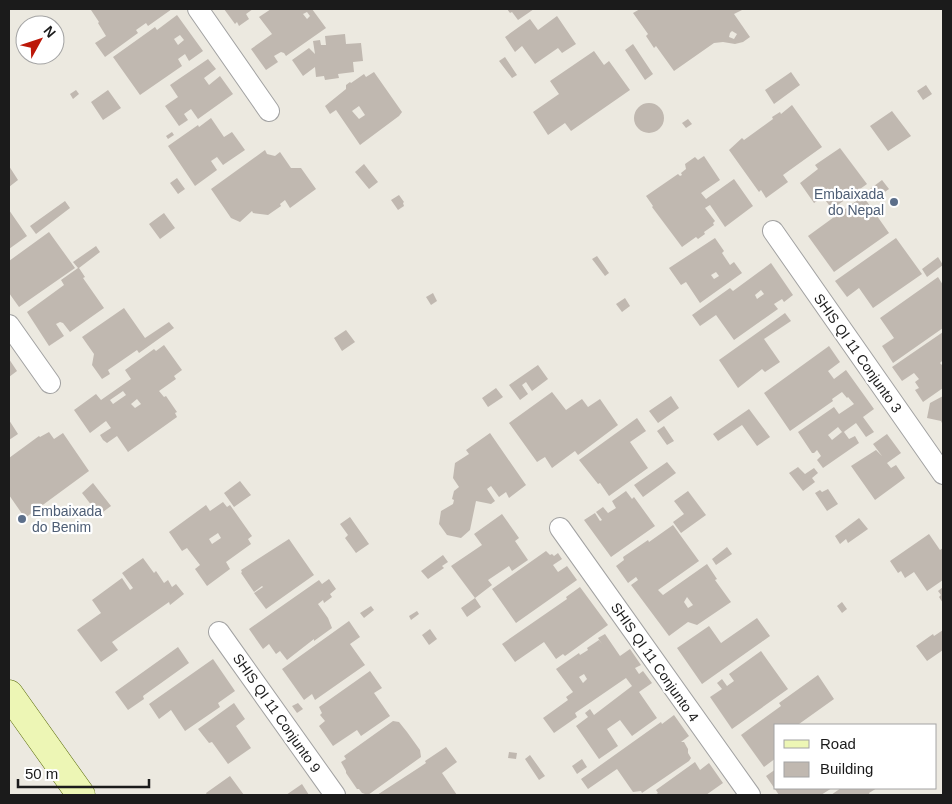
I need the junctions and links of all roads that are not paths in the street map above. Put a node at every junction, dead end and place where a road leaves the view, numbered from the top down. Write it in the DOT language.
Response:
graph roads {
  1 [pos="198,9"];
  2 [pos="270,112"];
  3 [pos="772,231"];
  4 [pos="9,325"];
  5 [pos="50,383"];
  6 [pos="943,474"];
  7 [pos="560,528"];
  8 [pos="219,632"];
  9 [pos="9,694"];
  10 [pos="81,795"];
  11 [pos="335,795"];
  12 [pos="750,795"];
  1 -- 2 [label="street"];
  3 -- 6 [label="street, SHIS QI 11 Conjunto 3"];
  4 -- 5 [label="street"];
  7 -- 12 [label="street, SHIS QI 11 Conjunto 4"];
  8 -- 11 [label="street, SHIS QI 11 Conjunto 9"];
  9 -- 10 [label="street"];
}
